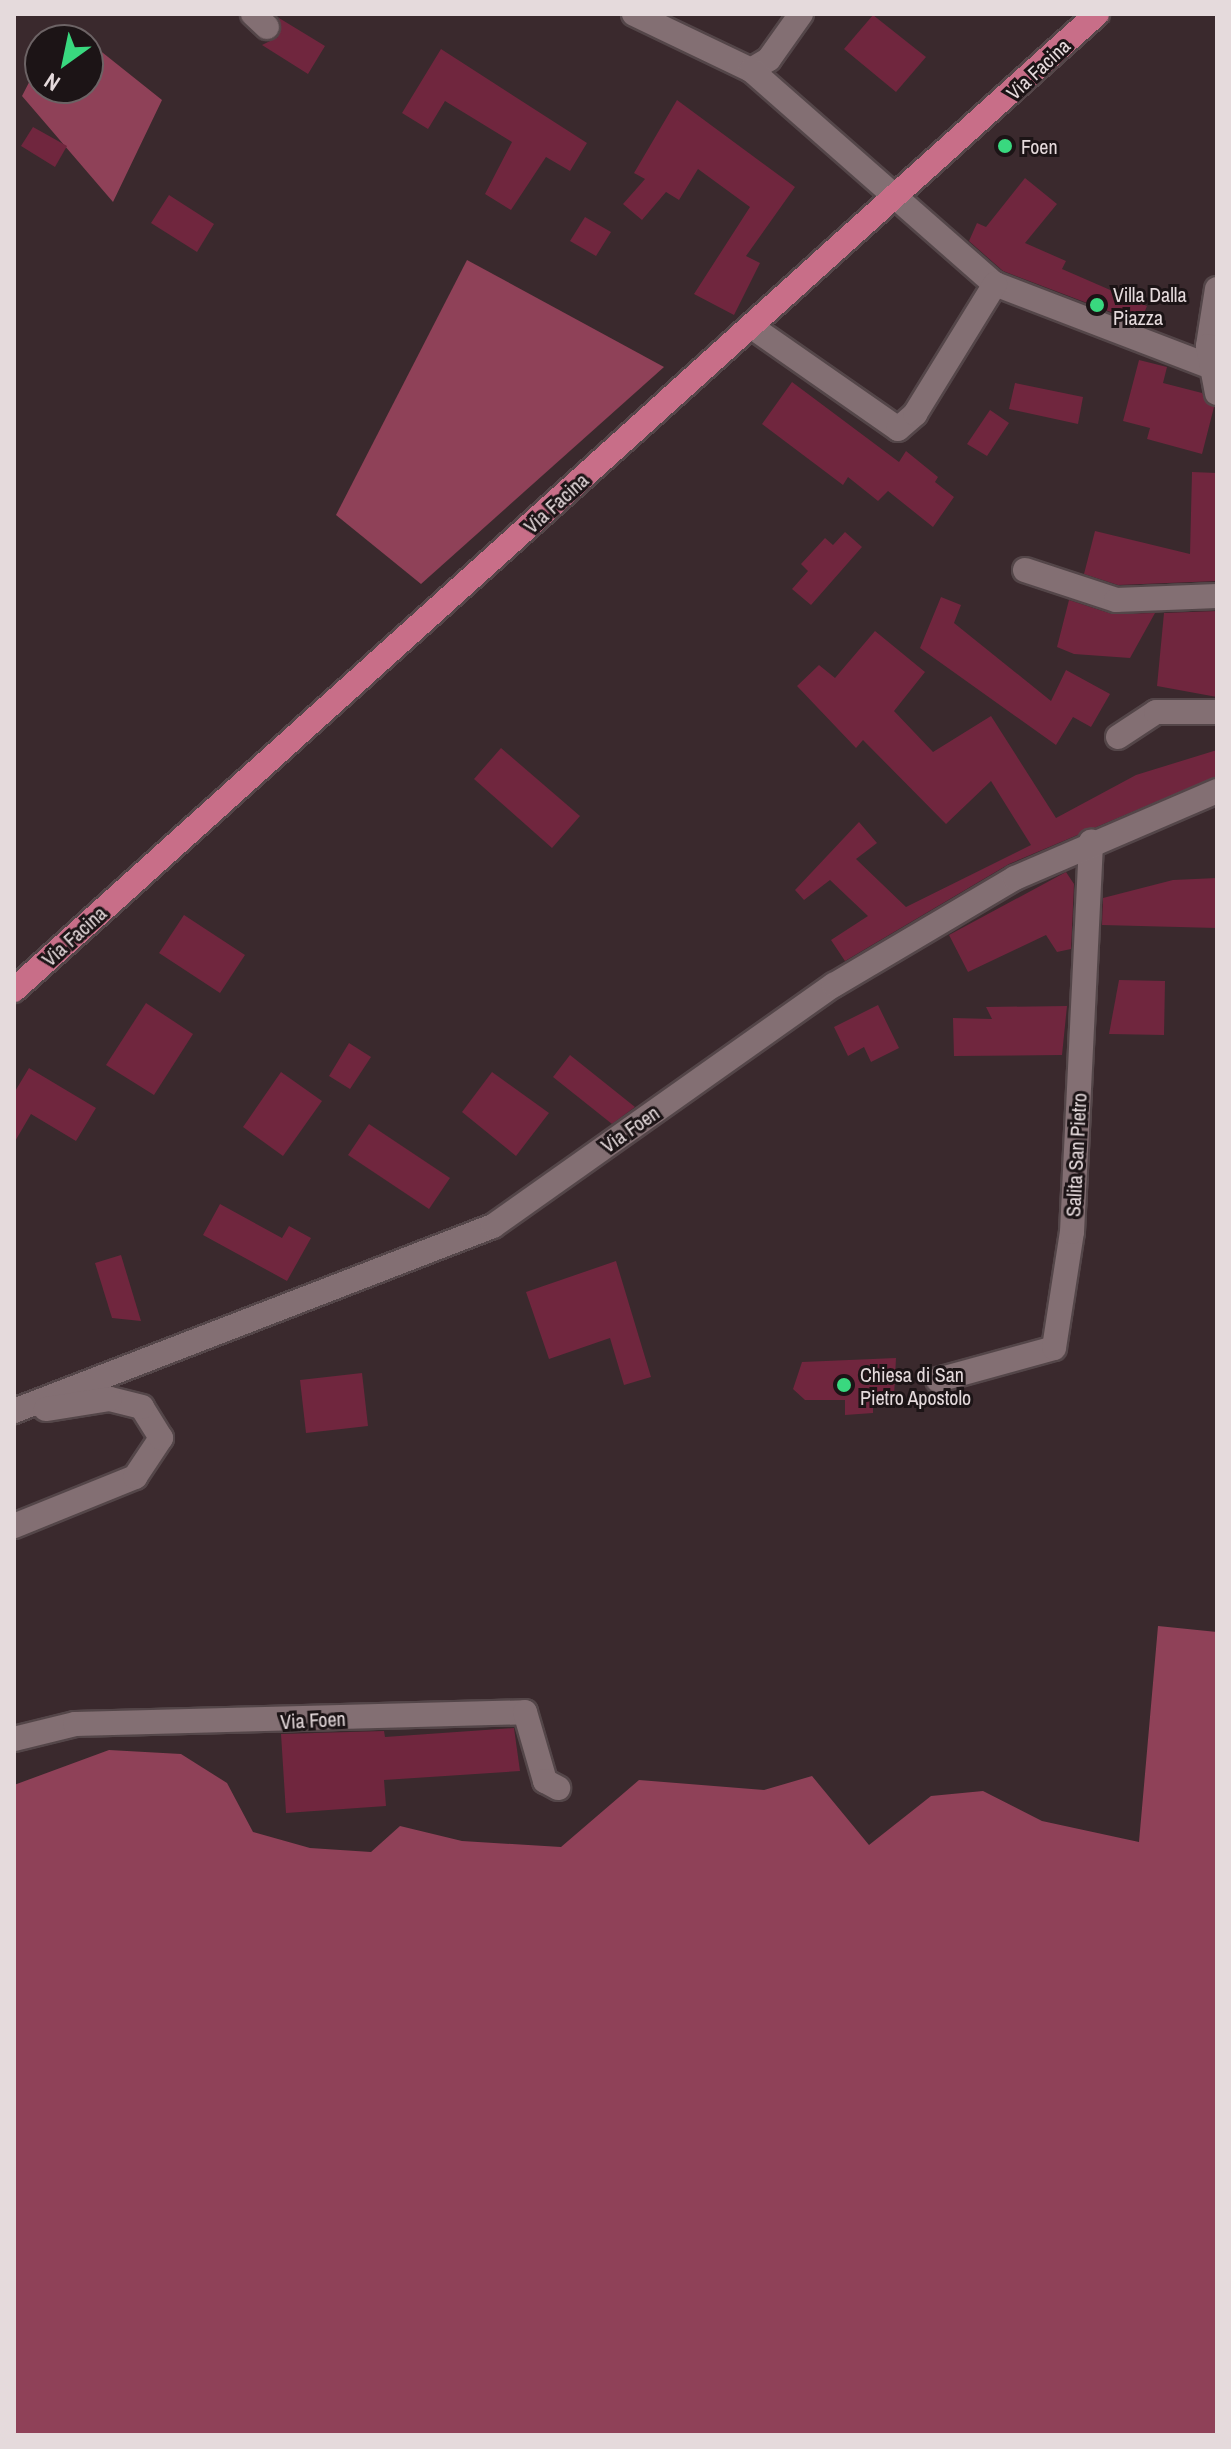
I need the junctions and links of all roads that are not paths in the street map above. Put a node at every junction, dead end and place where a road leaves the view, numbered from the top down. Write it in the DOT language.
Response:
graph roads {
  1 [pos="634,14"];
  2 [pos="801,14"];
  3 [pos="1097,14"];
  4 [pos="751,70"];
  5 [pos="894,199"];
  6 [pos="995,284"];
  7 [pos="1217,289"];
  8 [pos="752,327"];
  9 [pos="1215,368"];
  10 [pos="1217,393"];
  11 [pos="1025,570"];
  12 [pos="1217,596"];
  13 [pos="1217,712"];
  14 [pos="1118,737"];
  15 [pos="1217,791"];
  16 [pos="1091,841"];
  17 [pos="14,990"];
  18 [pos="938,1380"];
  19 [pos="14,1412"];
  20 [pos="14,1526"];
  21 [pos="14,1739"];
  22 [pos="558,1788"];
  1 -- 4 [label="street"];
  2 -- 4 [label="street"];
  3 -- 5 [label="main road, Via Facina"];
  4 -- 5 [label="street"];
  5 -- 6 [label="street"];
  5 -- 8 [label="main road, Via Facina"];
  6 -- 8 [label="street"];
  6 -- 9 [label="street"];
  7 -- 9 [label="street"];
  8 -- 17 [label="main road, Via Facina"];
  9 -- 10 [label="street"];
  11 -- 12 [label="street"];
  13 -- 14 [label="street"];
  15 -- 16 [label="street, Via Foen"];
  16 -- 18 [label="street, Salita San Pietro"];
  16 -- 19 [label="street, Via Foen"];
  19 -- 20 [label="street, Via Foen"];
  21 -- 22 [label="street, Via Foen"];
}
